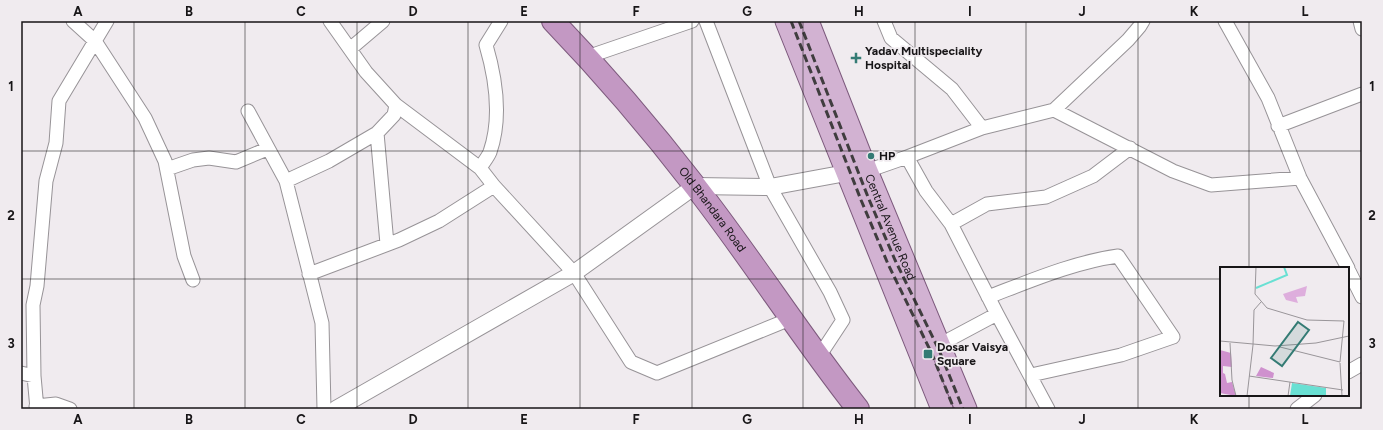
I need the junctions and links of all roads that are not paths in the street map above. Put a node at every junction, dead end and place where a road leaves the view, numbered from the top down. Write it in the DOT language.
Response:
graph roads {
  1 [pos="73,21"];
  2 [pos="107,21"];
  3 [pos="330,21"];
  4 [pos="383,21"];
  5 [pos="501,21"];
  6 [pos="553,21"];
  7 [pos="692,21"];
  8 [pos="706,21"];
  9 [pos="786,21"];
  10 [pos="808,21"];
  11 [pos="884,21"];
  12 [pos="1143,21"];
  13 [pos="1225,21"];
  14 [pos="1360,21"];
  15 [pos="1362,29"];
  16 [pos="95,41"];
  17 [pos="350,50"];
  18 [pos="588,57"];
  19 [pos="1362,94"];
  20 [pos="396,105"];
  21 [pos="1054,110"];
  22 [pos="248,111"];
  23 [pos="1278,126"];
  24 [pos="982,128"];
  25 [pos="377,133"];
  26 [pos="1130,148"];
  27 [pos="267,149"];
  28 [pos="907,157"];
  29 [pos="480,168"];
  30 [pos="167,169"];
  31 [pos="857,171"];
  32 [pos="1300,178"];
  33 [pos="286,181"];
  34 [pos="494,186"];
  35 [pos="695,186"];
  36 [pos="770,187"];
  37 [pos="951,224"];
  38 [pos="387,244"];
  39 [pos="1347,267"];
  40 [pos="1349,270"];
  41 [pos="309,274"];
  42 [pos="574,274"];
  43 [pos="193,280"];
  44 [pos="988,297"];
  45 [pos="1362,297"];
  46 [pos="27,306"];
  47 [pos="997,314"];
  48 [pos="790,319"];
  49 [pos="940,345"];
  50 [pos="818,358"];
  51 [pos="1362,364"];
  52 [pos="1349,371"];
  53 [pos="21,373"];
  54 [pos="1031,375"];
  55 [pos="34,376"];
  56 [pos="1314,396"];
  57 [pos="37,408"];
  58 [pos="70,409"];
  59 [pos="324,409"];
  60 [pos="336,409"];
  61 [pos="858,409"];
  62 [pos="942,409"];
  63 [pos="966,409"];
  64 [pos="1048,409"];
  65 [pos="1297,409"];
  1 -- 16 [label="street"];
  2 -- 16 [label="street"];
  3 -- 17 [label="street"];
  4 -- 17 [label="street"];
  5 -- 29 [label="street"];
  6 -- 18 [label="highway, Old Bhandara Road"];
  7 -- 18 [label="street"];
  8 -- 36 [label="street"];
  9 -- 31 [label="main road, Central Avenue Road"];
  10 -- 31 [label="main road, Central Avenue Road"];
  11 -- 24 [label="street"];
  12 -- 21 [label="street"];
  13 -- 23 [label="street"];
  14 -- 15 [label="street"];
  16 -- 30 [label="street"];
  16 -- 46 [label="street"];
  17 -- 20 [label="street"];
  18 -- 35 [label="highway, Old Bhandara Road"];
  19 -- 23 [label="street"];
  20 -- 25 [label="street"];
  20 -- 29 [label="street"];
  21 -- 24 [label="street"];
  21 -- 26 [label="street"];
  22 -- 27 [label="street"];
  23 -- 32 [label="street"];
  24 -- 28 [label="street"];
  25 -- 33 [label="street"];
  25 -- 38 [label="street"];
  26 -- 32 [label="street"];
  26 -- 37 [label="street"];
  27 -- 30 [label="street"];
  27 -- 33 [label="street"];
  28 -- 31 [label="street"];
  28 -- 37 [label="street"];
  29 -- 34 [label="street"];
  30 -- 43 [label="street"];
  31 -- 36 [label="street"];
  31 -- 49 [label="main road, Central Avenue Road"];
  31 -- 62 [label="main road, Central Avenue Road"];
  32 -- 39 [label="street"];
  33 -- 41 [label="street"];
  34 -- 38 [label="street"];
  34 -- 42 [label="street"];
  35 -- 36 [label="street"];
  35 -- 42 [label="street"];
  35 -- 48 [label="highway, Old Bhandara Road"];
  36 -- 50 [label="street"];
  37 -- 44 [label="street"];
  38 -- 41 [label="street"];
  40 -- 45 [label="street"];
  41 -- 59 [label="street"];
  42 -- 48 [label="street"];
  42 -- 60 [label="street"];
  44 -- 47 [label="street"];
  44 -- 54 [label="street"];
  46 -- 55 [label="street"];
  47 -- 49 [label="street"];
  47 -- 54 [label="street"];
  48 -- 50 [label="highway, Old Bhandara Road"];
  49 -- 63 [label="main road, Central Avenue Road"];
  50 -- 61 [label="highway, Old Bhandara Road"];
  51 -- 52 [label="street"];
  53 -- 55 [label="street"];
  54 -- 64 [label="street"];
  55 -- 57 [label="street"];
  56 -- 65 [label="street"];
  57 -- 58 [label="street"];
}
